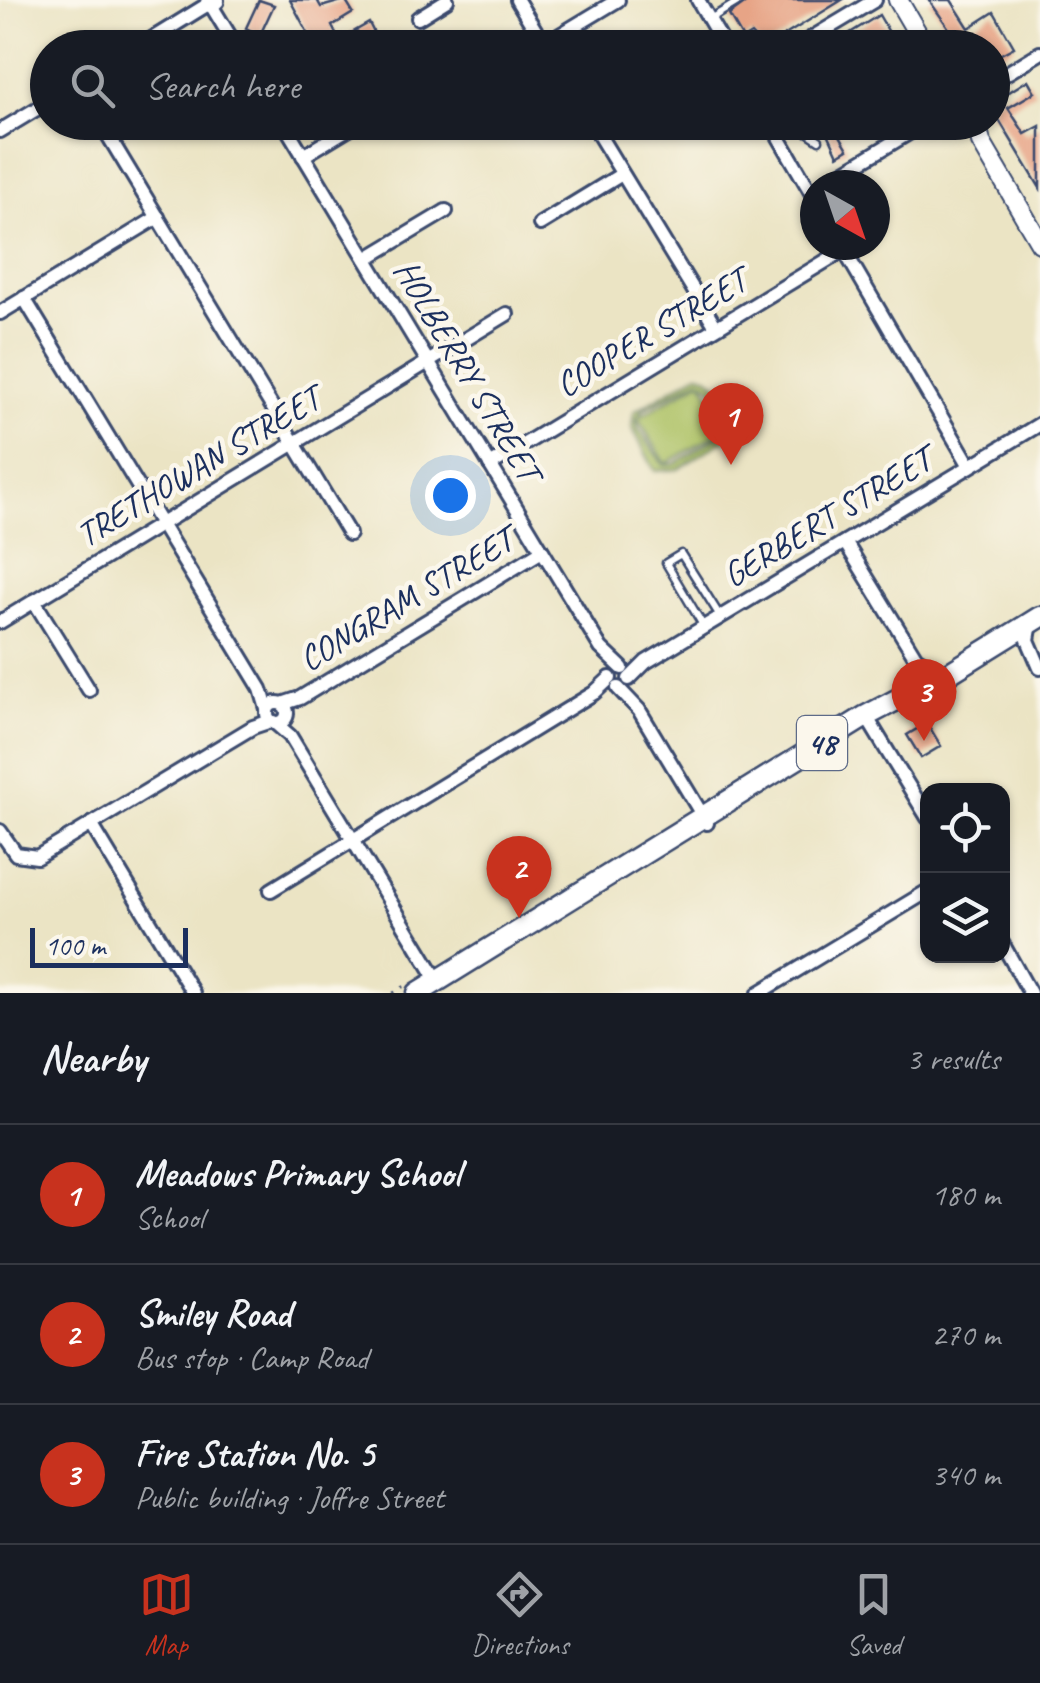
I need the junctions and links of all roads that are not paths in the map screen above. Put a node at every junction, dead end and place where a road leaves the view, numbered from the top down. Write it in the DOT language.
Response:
graph roads {
  1 [pos="447,0"];
  2 [pos="517,0"];
  3 [pos="618,0"];
  4 [pos="698,0"];
  5 [pos="741,0"];
  6 [pos="875,0"];
  7 [pos="898,0"];
  8 [pos="211,1"];
  9 [pos="418,18"];
  10 [pos="710,19"];
  11 [pos="166,30"];
  12 [pos="227,30"];
  13 [pos="536,30"];
  14 [pos="571,30"];
  15 [pos="716,30"];
  16 [pos="825,30"];
  17 [pos="915,30"];
  18 [pos="1040,53"];
  19 [pos="1010,71"];
  20 [pos="30,113"];
  21 [pos="0,131"];
  22 [pos="111,140"];
  23 [pos="294,140"];
  24 [pos="329,140"];
  25 [pos="602,140"];
  26 [pos="781,140"];
  27 [pos="898,140"];
  28 [pos="981,142"];
  29 [pos="303,156"];
  30 [pos="801,170"];
  31 [pos="850,170"];
  32 [pos="622,174"];
  33 [pos="446,211"];
  34 [pos="158,218"];
  35 [pos="540,224"];
  36 [pos="1040,243"];
  37 [pos="366,259"];
  38 [pos="823,260"];
  39 [pos="849,260"];
  40 [pos="24,298"];
  41 [pos="0,313"];
  42 [pos="508,314"];
  43 [pos="716,328"];
  44 [pos="428,362"];
  45 [pos="1040,424"];
  46 [pos="294,443"];
  47 [pos="490,465"];
  48 [pos="970,466"];
  49 [pos="161,524"];
  50 [pos="349,534"];
  51 [pos="845,542"];
  52 [pos="542,551"];
  53 [pos="34,601"];
  54 [pos="720,616"];
  55 [pos="1036,620"];
  56 [pos="0,622"];
  57 [pos="704,626"];
  58 [pos="1003,639"];
  59 [pos="916,658"];
  60 [pos="1037,662"];
  61 [pos="944,675"];
  62 [pos="620,678"];
  63 [pos="917,687"];
  64 [pos="89,690"];
  65 [pos="276,712"];
  66 [pos="869,720"];
  67 [pos="920,805"];
  68 [pos="705,819"];
  69 [pos="91,824"];
  70 [pos="4,837"];
  71 [pos="352,840"];
  72 [pos="271,890"];
  73 [pos="920,896"];
  74 [pos="1010,956"];
  75 [pos="432,988"];
  76 [pos="1031,990"];
  77 [pos="193,993"];
  78 [pos="759,993"];
  1 -- 9 [label="street"];
  2 -- 13 [label="street"];
  3 -- 14 [label="street"];
  4 -- 10 [label="street"];
  5 -- 10 [label="lane"];
  6 -- 16 [label="street"];
  7 -- 17 [label="street"];
  8 -- 11 [label="street"];
  8 -- 12 [label="street"];
  10 -- 15 [label="street"];
  18 -- 19 [label="street"];
  20 -- 21 [label="street"];
  22 -- 34 [label="street"];
  23 -- 29 [label="street, HOLBERRY STREET"];
  24 -- 29 [label="street"];
  25 -- 32 [label="street"];
  26 -- 30 [label="street"];
  27 -- 31 [label="street"];
  28 -- 36 [label="street"];
  29 -- 37 [label="street, HOLBERRY STREET"];
  32 -- 35 [label="street"];
  32 -- 43 [label="street"];
  33 -- 37 [label="street"];
  34 -- 40 [label="street"];
  34 -- 46 [label="street"];
  37 -- 44 [label="street, HOLBERRY STREET"];
  38 -- 43 [label="street, COOPER STREET"];
  39 -- 48 [label="street"];
  40 -- 41 [label="street"];
  40 -- 49 [label="street"];
  42 -- 44 [label="street, TRETHOWAN STREET"];
  43 -- 47 [label="street, COOPER STREET"];
  44 -- 46 [label="street, TRETHOWAN STREET"];
  44 -- 47 [label="street, HOLBERRY STREET"];
  45 -- 48 [label="street, GERBERT STREET"];
  46 -- 49 [label="street, TRETHOWAN STREET"];
  46 -- 50 [label="street"];
  47 -- 52 [label="street, HOLBERRY STREET"];
  48 -- 51 [label="street, GERBERT STREET"];
  49 -- 53 [label="street, TRETHOWAN STREET"];
  49 -- 65 [label="street"];
  51 -- 54 [label="street, GERBERT STREET"];
  51 -- 59 [label="street"];
  52 -- 62 [label="street, HOLBERRY STREET"];
  52 -- 65 [label="street, CONGRAM STREET"];
  53 -- 56 [label="street, TRETHOWAN STREET"];
  53 -- 64 [label="street"];
  54 -- 57 [label="street, GERBERT STREET"];
  54 -- 57 [label="lane"];
  55 -- 58 [label="main road, 48"];
  55 -- 60 [label="street"];
  57 -- 62 [label="street, GERBERT STREET"];
  58 -- 60 [label="street"];
  58 -- 61 [label="main road, 48"];
  59 -- 61 [label="street"];
  59 -- 63 [label="street"];
  61 -- 63 [label="main road, 48"];
  61 -- 66 [label="main road, 48"];
  62 -- 68 [label="street, HOLBERRY STREET"];
  62 -- 71 [label="street, GERBERT STREET"];
  63 -- 66 [label="main road, 48"];
  65 -- 69 [label="street"];
  65 -- 71 [label="street"];
  66 -- 67 [label="street"];
  66 -- 68 [label="main road, 48"];
  68 -- 75 [label="main road, 48"];
  69 -- 70 [label="street"];
  69 -- 77 [label="street"];
  71 -- 72 [label="street, GERBERT STREET"];
  71 -- 75 [label="street"];
  73 -- 78 [label="street"];
  74 -- 76 [label="street"];
}
